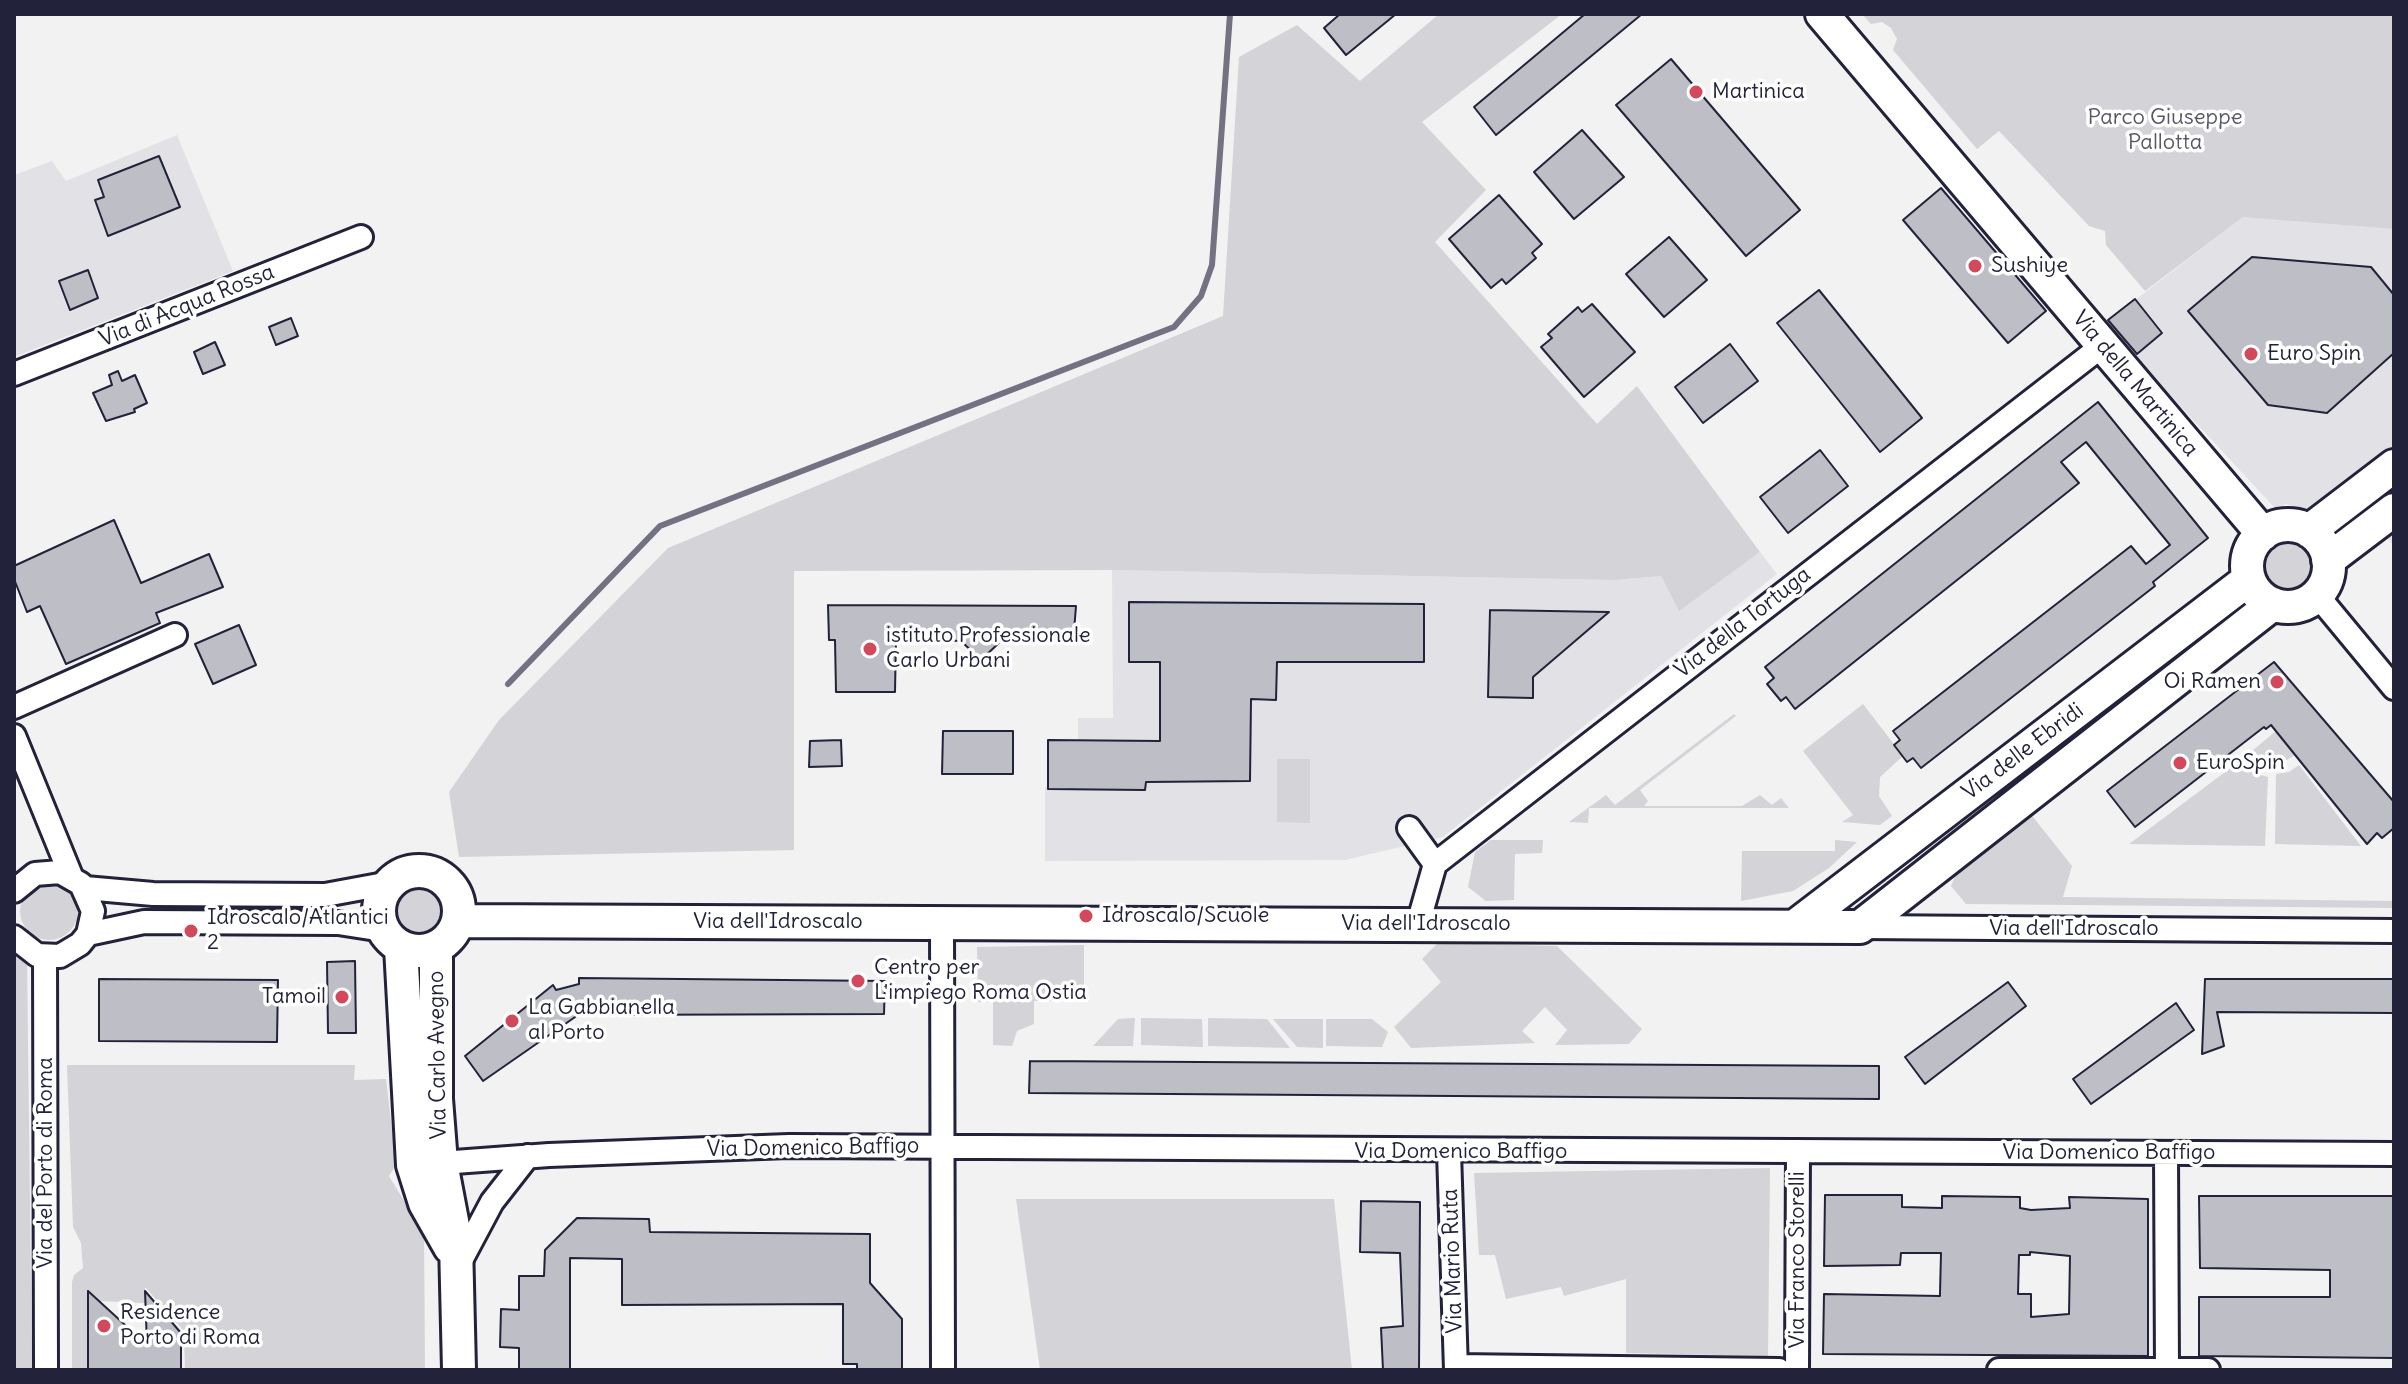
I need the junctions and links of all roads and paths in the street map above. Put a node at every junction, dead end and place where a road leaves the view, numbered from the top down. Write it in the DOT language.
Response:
graph roads {
  1 [pos="1822,14"];
  2 [pos="361,237"];
  3 [pos="2102,346"];
  4 [pos="14,374"];
  5 [pos="2394,466"];
  6 [pos="2394,510"];
  7 [pos="2309,531"];
  8 [pos="2263,534"];
  9 [pos="2328,560"];
  10 [pos="2249,579"];
  11 [pos="2317,595"];
  12 [pos="2273,604"];
  13 [pos="175,635"];
  14 [pos="2394,688"];
  15 [pos="2084,705"];
  16 [pos="14,707"];
  17 [pos="2107,734"];
  18 [pos="14,736"];
  19 [pos="1409,828"];
  20 [pos="1920,831"];
  21 [pos="1944,861"];
  22 [pos="1435,864"];
  23 [pos="78,882"];
  24 [pos="390,883"];
  25 [pos="14,891"];
  26 [pos="458,921"];
  27 [pos="942,922"];
  28 [pos="1418,924"];
  29 [pos="1798,924"];
  30 [pos="1860,927"];
  31 [pos="2394,931"];
  32 [pos="88,934"];
  33 [pos="14,937"];
  34 [pos="392,938"];
  35 [pos="436,947"];
  36 [pos="45,956"];
  37 [pos="941,1146"];
  38 [pos="1798,1151"];
  39 [pos="1449,1152"];
  40 [pos="2166,1153"];
  41 [pos="2394,1154"];
  42 [pos="528,1156"];
  43 [pos="426,1158"];
  44 [pos="458,1265"];
  45 [pos="1456,1368"];
  46 [pos="46,1370"];
  47 [pos="459,1370"];
  48 [pos="943,1370"];
  49 [pos="1779,1370"];
  50 [pos="1797,1370"];
  51 [pos="1999,1370"];
  52 [pos="2167,1370"];
  53 [pos="2208,1370"];
  1 -- 3 [label="street, Via della Martinica"];
  2 -- 4 [label="street, Via di Acqua Rossa"];
  3 -- 8 [label="street, Via della Martinica"];
  3 -- 22 [label="street, Via della Tortuga"];
  5 -- 7 [label="street"];
  6 -- 9 [label="street"];
  7 -- 8 [label="street"];
  7 -- 9 [label="street"];
  8 -- 10 [label="street"];
  9 -- 11 [label="street"];
  10 -- 12 [label="street"];
  10 -- 15 [label="street, Via delle Ebridi"];
  11 -- 12 [label="street"];
  11 -- 14 [label="street"];
  12 -- 17 [label="street, Via delle Ebridi"];
  13 -- 16 [label="street"];
  15 -- 17 [label="street"];
  15 -- 20 [label="street, Via delle Ebridi"];
  17 -- 21 [label="street, Via delle Ebridi"];
  18 -- 23 [label="street"];
  19 -- 22 [label="street"];
  20 -- 21 [label="street"];
  20 -- 29 [label="street, Via delle Ebridi"];
  21 -- 30 [label="street, Via delle Ebridi"];
  22 -- 28 [label="street"];
  23 -- 24 [label="street"];
  23 -- 25 [label="street"];
  23 -- 32 [label="street"];
  24 -- 26 [label="street"];
  24 -- 34 [label="street"];
  26 -- 27 [label="street, Via dell'Idroscalo"];
  26 -- 35 [label="street"];
  27 -- 28 [label="street, Via dell'Idroscalo"];
  27 -- 37 [label="street"];
  28 -- 29 [label="street, Via dell'Idroscalo"];
  29 -- 30 [label="street, Via dell'Idroscalo"];
  30 -- 31 [label="street, Via dell'Idroscalo"];
  32 -- 34 [label="street"];
  32 -- 36 [label="street"];
  33 -- 36 [label="street"];
  34 -- 35 [label="street"];
  34 -- 43 [label="street, Via Carlo Avegno"];
  35 -- 43 [label="street, Via Carlo Avegno"];
  36 -- 46 [label="street, Via del Porto di Roma"];
  37 -- 39 [label="street, Via Domenico Baffigo"];
  37 -- 42 [label="street, Via Domenico Baffigo"];
  37 -- 48 [label="street"];
  38 -- 39 [label="street, Via Domenico Baffigo"];
  38 -- 40 [label="street, Via Domenico Baffigo"];
  38 -- 50 [label="street, Via Franco Storelli"];
  39 -- 45 [label="street, Via Mario Ruta"];
  40 -- 41 [label="street, Via Domenico Baffigo"];
  40 -- 52 [label="street"];
  42 -- 43 [label="street, Via Domenico Baffigo"];
  42 -- 44 [label="street"];
  43 -- 44 [label="street, Via Carlo Avegno"];
  44 -- 47 [label="street, Via Carlo Avegno"];
  45 -- 49 [label="street"];
  51 -- 52 [label="street"];
  52 -- 53 [label="street"];
}
